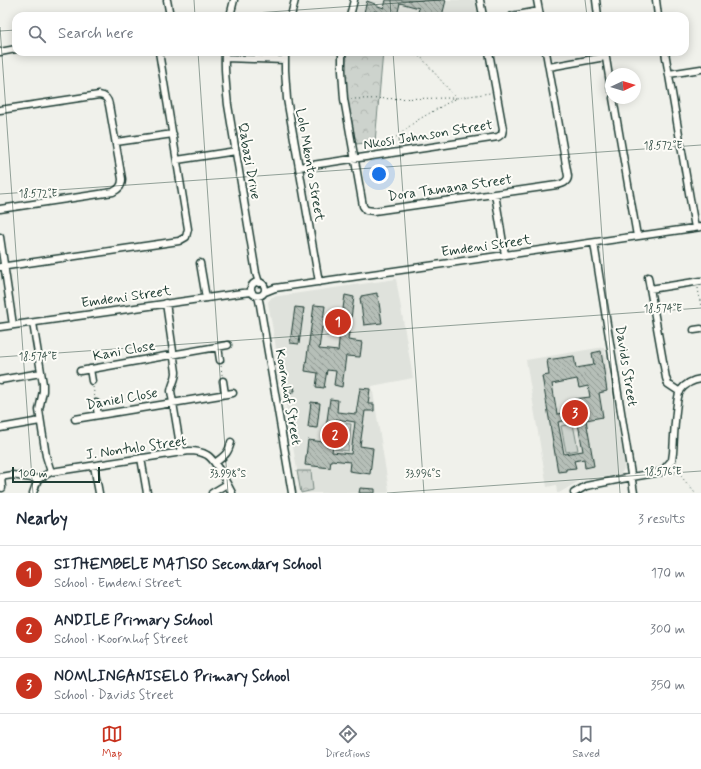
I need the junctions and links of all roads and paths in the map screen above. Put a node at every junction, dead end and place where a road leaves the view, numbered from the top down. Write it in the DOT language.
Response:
graph roads {
  1 [pos="167,0"];
  2 [pos="234,0"];
  3 [pos="295,0"];
  4 [pos="354,0"];
  5 [pos="480,0"];
  6 [pos="537,0"];
  7 [pos="596,0"];
  8 [pos="656,0"];
  9 [pos="169,12"];
  10 [pos="231,12"];
  11 [pos="292,12"];
  12 [pos="351,12"];
  13 [pos="482,12"];
  14 [pos="539,12"];
  15 [pos="598,12"];
  16 [pos="658,12"];
  17 [pos="12,50"];
  18 [pos="0,52"];
  19 [pos="160,56"];
  20 [pos="225,56"];
  21 [pos="237,56"];
  22 [pos="285,56"];
  23 [pos="342,56"];
  24 [pos="417,56"];
  25 [pos="490,56"];
  26 [pos="547,56"];
  27 [pos="600,56"];
  28 [pos="605,56"];
  29 [pos="666,56"];
  30 [pos="285,60"];
  31 [pos="549,67"];
  32 [pos="607,68"];
  33 [pos="701,68"];
  34 [pos="668,74"];
  35 [pos="496,92"];
  36 [pos="456,98"];
  37 [pos="344,99"];
  38 [pos="613,104"];
  39 [pos="0,110"];
  40 [pos="172,134"];
  41 [pos="116,142"];
  42 [pos="384,147"];
  43 [pos="236,150"];
  44 [pos="355,159"];
  45 [pos="177,160"];
  46 [pos="299,167"];
  47 [pos="495,194"];
  48 [pos="0,209"];
  49 [pos="698,227"];
  50 [pos="637,236"];
  51 [pos="0,237"];
  52 [pos="594,242"];
  53 [pos="504,255"];
  54 [pos="200,263"];
  55 [pos="2,266"];
  56 [pos="648,277"];
  57 [pos="699,281"];
  58 [pos="318,282"];
  59 [pos="258,289"];
  60 [pos="650,289"];
  61 [pos="206,298"];
  62 [pos="166,304"];
  63 [pos="701,307"];
  64 [pos="33,323"];
  65 [pos="13,325"];
  66 [pos="0,327"];
  67 [pos="701,329"];
  68 [pos="694,330"];
  69 [pos="228,345"];
  70 [pos="218,347"];
  71 [pos="173,355"];
  72 [pos="220,360"];
  73 [pos="90,369"];
  74 [pos="80,370"];
  75 [pos="41,373"];
  76 [pos="701,379"];
  77 [pos="0,380"];
  78 [pos="92,381"];
  79 [pos="223,381"];
  80 [pos="680,392"];
  81 [pos="233,393"];
  82 [pos="225,394"];
  83 [pos="96,403"];
  84 [pos="173,403"];
  85 [pos="98,415"];
  86 [pos="75,419"];
  87 [pos="40,421"];
  88 [pos="0,428"];
  89 [pos="231,442"];
  90 [pos="181,451"];
  91 [pos="141,458"];
  92 [pos="215,463"];
  93 [pos="94,466"];
  94 [pos="664,470"];
  95 [pos="51,472"];
  96 [pos="0,477"];
  97 [pos="632,477"];
  98 [pos="38,479"];
  99 [pos="227,484"];
  100 [pos="2,488"];
  101 [pos="33,493"];
  102 [pos="99,493"];
  103 [pos="147,493"];
  104 [pos="212,493"];
  105 [pos="232,493"];
  106 [pos="292,493"];
  107 [pos="574,493"];
  108 [pos="634,493"];
  109 [pos="695,493"];
  1 -- 9 [label="street"];
  2 -- 10 [label="street"];
  3 -- 11 [label="street"];
  4 -- 12 [label="street"];
  5 -- 13 [label="street"];
  6 -- 14 [label="street"];
  7 -- 15 [label="street"];
  8 -- 16 [label="street"];
  17 -- 18 [label="street"];
  19 -- 40 [label="street"];
  20 -- 43 [label="street, Qabazi Drive"];
  21 -- 30 [label="street"];
  22 -- 30 [label="street, Lolo Mkonto Street"];
  23 -- 37 [label="street, Dora Tamana Street"];
  24 -- 36 [label="path"];
  25 -- 35 [label="street, Nkosi Johnson Street"];
  26 -- 31 [label="street, Dora Tamana Street"];
  27 -- 31 [label="street"];
  28 -- 32 [label="street"];
  29 -- 34 [label="street"];
  30 -- 46 [label="street, Lolo Mkonto Street"];
  31 -- 47 [label="street, Dora Tamana Street"];
  33 -- 34 [label="street"];
  34 -- 49 [label="street"];
  35 -- 36 [label="path"];
  35 -- 44 [label="street, Nkosi Johnson Street"];
  36 -- 37 [label="path"];
  36 -- 42 [label="path"];
  37 -- 44 [label="street, Dora Tamana Street"];
  38 -- 50 [label="street"];
  39 -- 41 [label="street"];
  40 -- 41 [label="street"];
  40 -- 45 [label="street"];
  41 -- 48 [label="street"];
  43 -- 45 [label="street"];
  43 -- 59 [label="street, Qabazi Drive"];
  44 -- 46 [label="street, Nkosi Johnson Street"];
  44 -- 47 [label="street, Dora Tamana Street"];
  45 -- 55 [label="street"];
  46 -- 58 [label="street, Lolo Mkonto Street"];
  47 -- 53 [label="street"];
  49 -- 50 [label="street, Emdeni Street"];
  50 -- 52 [label="street, Emdeni Street"];
  51 -- 55 [label="street"];
  52 -- 53 [label="street, Emdeni Street"];
  52 -- 97 [label="street, Davids Street"];
  53 -- 58 [label="street, Emdeni Street"];
  54 -- 61 [label="street"];
  55 -- 65 [label="street"];
  56 -- 60 [label="street"];
  57 -- 60 [label="street"];
  57 -- 63 [label="path"];
  58 -- 59 [label="street, Emdeni Street"];
  59 -- 61 [label="street, Emdeni Street"];
  59 -- 106 [label="street, Koornhof Street"];
  60 -- 80 [label="street"];
  61 -- 62 [label="street, Emdeni Street"];
  62 -- 64 [label="street, Emdeni Street"];
  62 -- 71 [label="street"];
  64 -- 65 [label="street, Emdeni Street"];
  64 -- 75 [label="street"];
  65 -- 66 [label="street, Emdeni Street"];
  67 -- 68 [label="street"];
  69 -- 70 [label="street, Kani Close"];
  70 -- 71 [label="street, Kani Close"];
  70 -- 72 [label="street"];
  71 -- 73 [label="street, Kani Close"];
  71 -- 84 [label="street"];
  72 -- 79 [label="path"];
  73 -- 74 [label="street, Kani Close"];
  73 -- 78 [label="street"];
  75 -- 77 [label="street"];
  75 -- 87 [label="street"];
  76 -- 80 [label="street"];
  78 -- 83 [label="path"];
  79 -- 82 [label="street"];
  80 -- 94 [label="street"];
  81 -- 82 [label="street, Daniel Close"];
  82 -- 84 [label="street, Daniel Close"];
  83 -- 85 [label="street"];
  84 -- 85 [label="street, Daniel Close"];
  84 -- 90 [label="street"];
  85 -- 86 [label="street, Daniel Close"];
  87 -- 88 [label="street"];
  87 -- 95 [label="street"];
  89 -- 92 [label="street"];
  90 -- 91 [label="street, J. Nontulo Street"];
  90 -- 92 [label="street, J. Nontulo Street"];
  91 -- 93 [label="street, J. Nontulo Street"];
  91 -- 103 [label="street"];
  92 -- 99 [label="street, J. Nontulo Street"];
  93 -- 95 [label="street, J. Nontulo Street"];
  93 -- 102 [label="street"];
  94 -- 97 [label="street"];
  94 -- 109 [label="path"];
  95 -- 98 [label="street, J. Nontulo Street"];
  96 -- 98 [label="street"];
  96 -- 100 [label="street"];
  97 -- 107 [label="street"];
  97 -- 108 [label="street, Davids Street"];
  98 -- 101 [label="street"];
  99 -- 104 [label="street"];
  99 -- 105 [label="street, J. Nontulo Street"];
}
